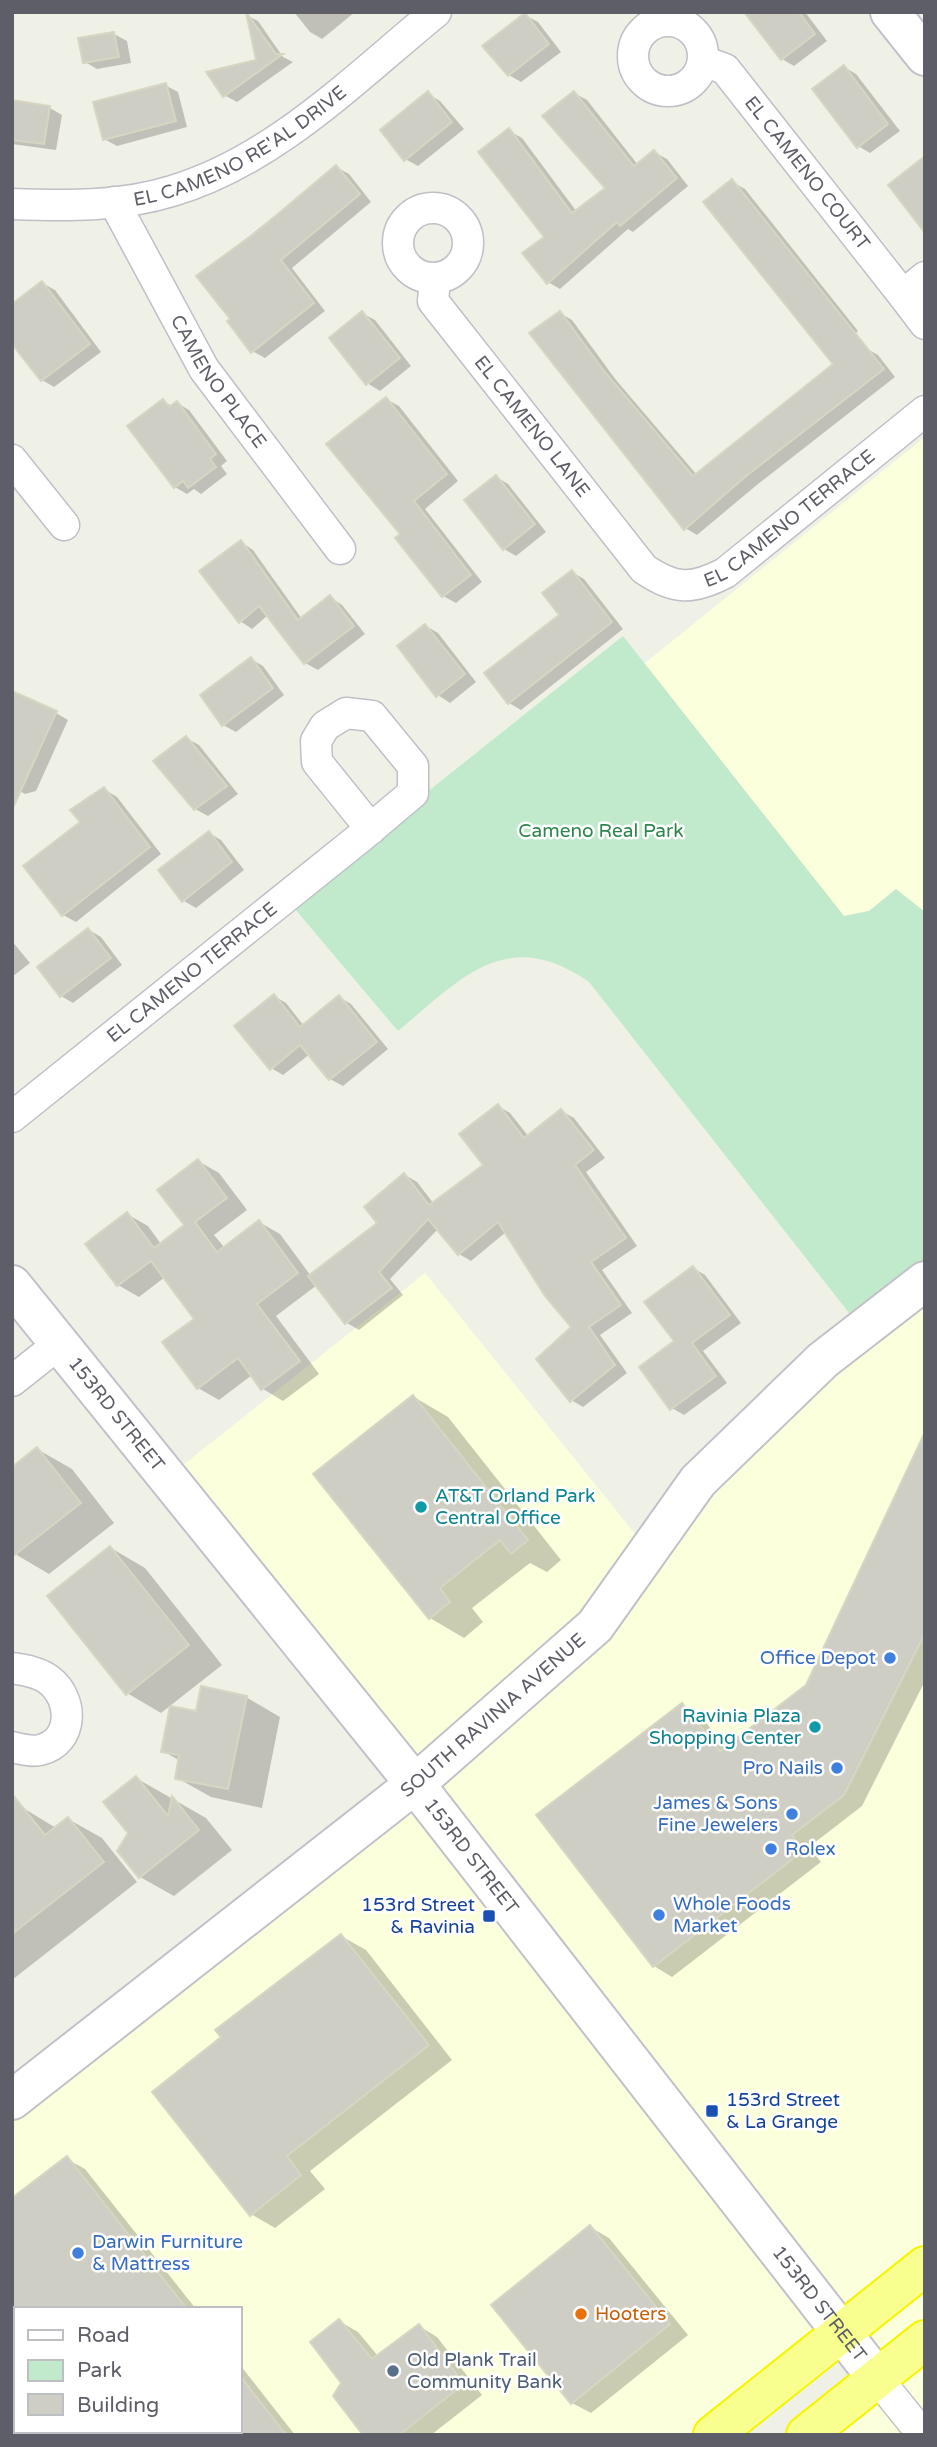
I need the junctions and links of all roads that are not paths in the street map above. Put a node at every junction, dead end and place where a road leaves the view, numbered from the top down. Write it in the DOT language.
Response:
graph roads {
  1 [pos="436,12"];
  2 [pos="890,12"];
  3 [pos="925,56"];
  4 [pos="703,61"];
  5 [pos="114,202"];
  6 [pos="12,204"];
  7 [pos="435,278"];
  8 [pos="914,286"];
  9 [pos="925,324"];
  10 [pos="925,411"];
  11 [pos="12,460"];
  12 [pos="64,525"];
  13 [pos="340,550"];
  14 [pos="644,569"];
  15 [pos="371,829"];
  16 [pos="12,1117"];
  17 [pos="925,1281"];
  18 [pos="12,1285"];
  19 [pos="60,1342"];
  20 [pos="12,1381"];
  21 [pos="12,1668"];
  22 [pos="12,1747"];
  23 [pos="415,1784"];
  24 [pos="12,2099"];
  25 [pos="925,2266"];
  26 [pos="842,2333"];
  27 [pos="925,2340"];
  28 [pos="877,2378"];
  29 [pos="713,2435"];
  30 [pos="806,2435"];
  31 [pos="923,2435"];
  1 -- 5 [label="street, EL CAMENO RE'AL DRIVE"];
  2 -- 3 [label="street"];
  4 -- 8 [label="street, EL CAMENO COURT"];
  5 -- 6 [label="street, EL CAMENO RE'AL DRIVE"];
  5 -- 13 [label="street, CAMENO PLACE"];
  7 -- 14 [label="street, EL CAMENO LANE"];
  8 -- 9 [label="street"];
  10 -- 14 [label="street, EL CAMENO TERRACE"];
  11 -- 12 [label="street"];
  15 -- 16 [label="street, EL CAMENO TERRACE"];
  17 -- 23 [label="street, SOUTH RAVINIA AVENUE"];
  18 -- 19 [label="street, 153RD STREET"];
  19 -- 20 [label="street"];
  19 -- 23 [label="street, 153RD STREET"];
  21 -- 22 [label="street"];
  23 -- 24 [label="street, SOUTH RAVINIA AVENUE"];
  23 -- 26 [label="street, 153RD STREET"];
  25 -- 26 [label="highway"];
  26 -- 28 [label="street, 153RD STREET"];
  26 -- 29 [label="highway"];
  27 -- 28 [label="highway"];
  28 -- 30 [label="highway"];
  28 -- 31 [label="street, 153RD STREET"];
}
